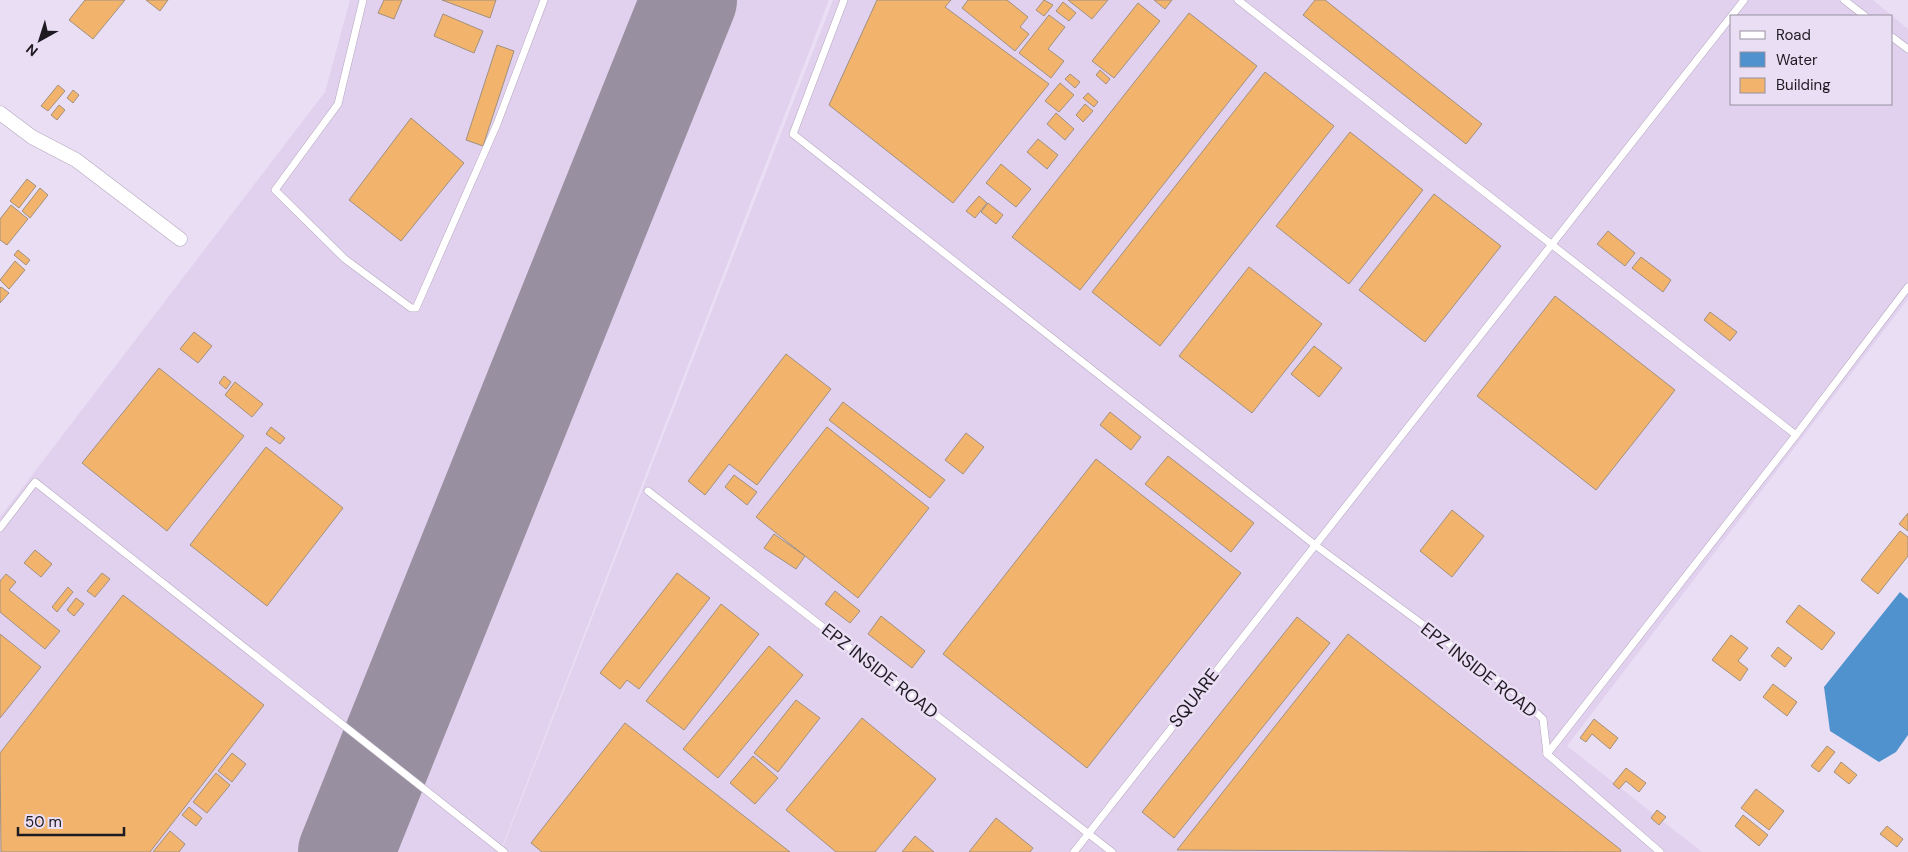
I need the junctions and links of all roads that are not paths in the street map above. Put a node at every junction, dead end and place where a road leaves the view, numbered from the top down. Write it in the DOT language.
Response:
graph roads {
  1 [pos="363,0"];
  2 [pos="544,0"];
  3 [pos="844,0"];
  4 [pos="1238,0"];
  5 [pos="1744,0"];
  6 [pos="1844,0"];
  7 [pos="1732,15"];
  8 [pos="1864,15"];
  9 [pos="1730,18"];
  10 [pos="1893,37"];
  11 [pos="1908,49"];
  12 [pos="0,113"];
  13 [pos="180,240"];
  14 [pos="1552,244"];
  15 [pos="1908,287"];
  16 [pos="1796,436"];
  17 [pos="648,491"];
  18 [pos="0,528"];
  19 [pos="1315,545"];
  20 [pos="1546,754"];
  21 [pos="1088,834"];
  22 [pos="504,852"];
  23 [pos="1074,852"];
  24 [pos="1112,852"];
  25 [pos="1660,852"];
  1 -- 2 [label="lane"];
  3 -- 19 [label="lane, EPZ INSIDE ROAD"];
  4 -- 14 [label="lane"];
  5 -- 7 [label="lane, SQUARE"];
  6 -- 8 [label="lane"];
  9 -- 14 [label="lane, SQUARE"];
  10 -- 11 [label="lane"];
  12 -- 13 [label="street"];
  14 -- 16 [label="lane"];
  14 -- 19 [label="lane, SQUARE"];
  15 -- 16 [label="lane"];
  16 -- 20 [label="lane"];
  17 -- 21 [label="lane, EPZ INSIDE ROAD"];
  18 -- 22 [label="lane"];
  19 -- 20 [label="lane, EPZ INSIDE ROAD"];
  19 -- 21 [label="lane, SQUARE"];
  20 -- 25 [label="lane"];
  21 -- 23 [label="lane, SQUARE"];
  21 -- 24 [label="lane, EPZ INSIDE ROAD"];
}
